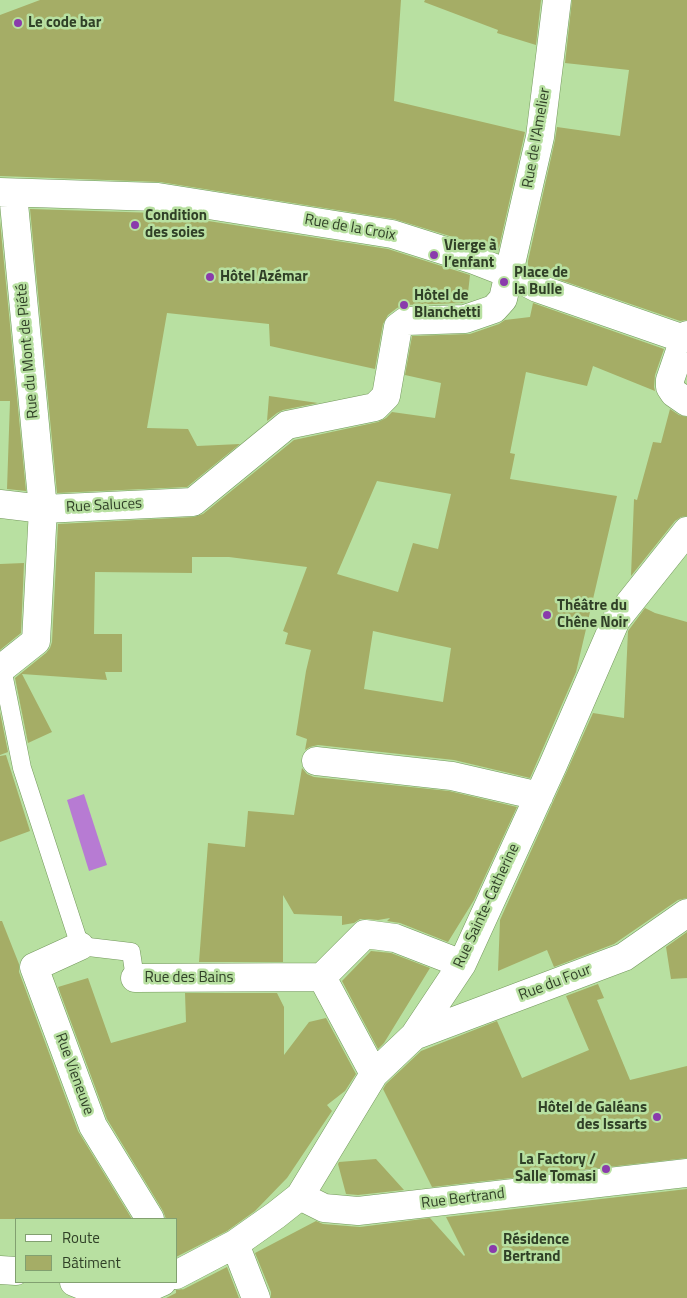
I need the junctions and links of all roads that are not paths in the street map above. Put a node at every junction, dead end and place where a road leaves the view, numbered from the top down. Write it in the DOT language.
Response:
graph roads {
  1 [pos="557,0"];
  2 [pos="7,192"];
  3 [pos="510,274"];
  4 [pos="685,337"];
  5 [pos="687,402"];
  6 [pos="0,504"];
  7 [pos="43,509"];
  8 [pos="687,532"];
  9 [pos="2,668"];
  10 [pos="316,761"];
  11 [pos="539,796"];
  12 [pos="687,913"];
  13 [pos="80,946"];
  14 [pos="462,964"];
  15 [pos="322,977"];
  16 [pos="135,978"];
  17 [pos="414,1036"];
  18 [pos="374,1074"];
  19 [pos="687,1173"];
  20 [pos="300,1196"];
  21 [pos="149,1218"];
  22 [pos="235,1244"];
  23 [pos="0,1270"];
  24 [pos="15,1271"];
  25 [pos="178,1271"];
  26 [pos="76,1283"];
  27 [pos="156,1283"];
  28 [pos="256,1298"];
  1 -- 3 [label="street, Rue de l'Amelier"];
  2 -- 3 [label="street, Rue de la Croix"];
  2 -- 7 [label="street, Rue du Mont de Piété"];
  3 -- 4 [label="street, Rue de la Croix"];
  3 -- 7 [label="street, Rue Saluces"];
  4 -- 5 [label="street"];
  6 -- 7 [label="street, Rue Saluces"];
  7 -- 9 [label="street"];
  8 -- 11 [label="street, Rue Sainte-Catherine"];
  9 -- 13 [label="lane"];
  10 -- 11 [label="street"];
  11 -- 14 [label="street, Rue Sainte-Catherine"];
  12 -- 17 [label="street, Rue du Four"];
  13 -- 16 [label="lane, Rue des Bains"];
  13 -- 21 [label="street, Rue Vieneuve"];
  14 -- 15 [label="street"];
  14 -- 17 [label="street, Rue Sainte-Catherine"];
  15 -- 16 [label="street, Rue des Bains"];
  15 -- 18 [label="street"];
  17 -- 18 [label="street, Rue Sainte-Catherine"];
  18 -- 20 [label="street, Rue Sainte-Catherine"];
  19 -- 20 [label="street, Rue Bertrand"];
  20 -- 22 [label="street, Rue Sainte-Catherine"];
  22 -- 25 [label="street, Rue Sainte-Catherine"];
  22 -- 28 [label="street"];
  23 -- 24 [label="street"];
  26 -- 27 [label="street, Rue Sainte-Catherine"];
}
